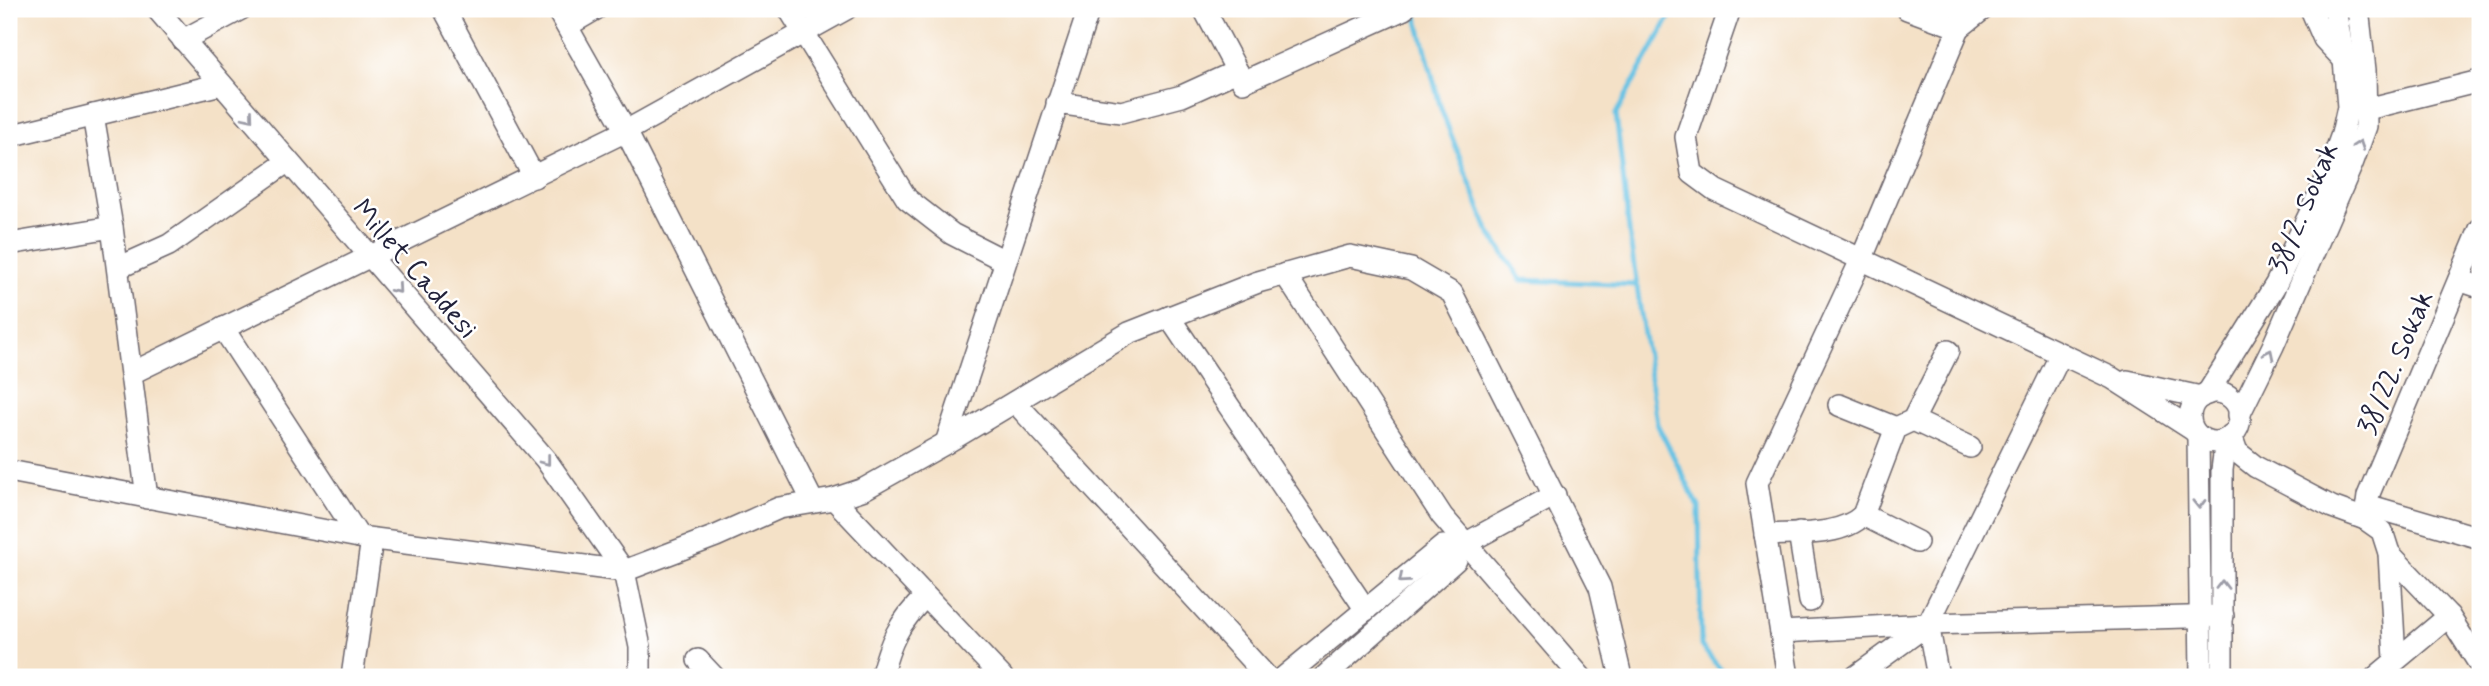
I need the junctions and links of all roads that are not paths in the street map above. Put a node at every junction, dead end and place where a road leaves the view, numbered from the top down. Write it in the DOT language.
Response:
graph roads {
  1 [pos="157,9"];
  2 [pos="241,9"];
  3 [pos="444,9"];
  4 [pos="596,9"];
  5 [pos="789,9"];
  6 [pos="846,9"];
  7 [pos="1089,9"];
  8 [pos="1204,9"];
  9 [pos="1404,9"];
  10 [pos="1730,9"];
  11 [pos="1907,9"];
  12 [pos="1983,9"];
  13 [pos="2311,9"];
  14 [pos="2335,9"];
  15 [pos="2358,9"];
  16 [pos="562,17"];
  17 [pos="1962,18"];
  18 [pos="804,33"];
  19 [pos="183,40"];
  20 [pos="2344,60"];
  21 [pos="1237,71"];
  22 [pos="2480,81"];
  23 [pos="221,84"];
  24 [pos="1057,103"];
  25 [pos="2357,108"];
  26 [pos="93,115"];
  27 [pos="626,131"];
  28 [pos="9,136"];
  29 [pos="287,162"];
  30 [pos="534,177"];
  31 [pos="112,227"];
  32 [pos="2480,229"];
  33 [pos="9,244"];
  34 [pos="369,257"];
  35 [pos="1861,260"];
  36 [pos="1005,261"];
  37 [pos="118,268"];
  38 [pos="1285,274"];
  39 [pos="2459,280"];
  40 [pos="2480,287"];
  41 [pos="1170,317"];
  42 [pos="223,328"];
  43 [pos="1948,351"];
  44 [pos="2061,354"];
  45 [pos="132,373"];
  46 [pos="2112,378"];
  47 [pos="2204,396"];
  48 [pos="1016,402"];
  49 [pos="1839,405"];
  50 [pos="1905,424"];
  51 [pos="2232,430"];
  52 [pos="2196,433"];
  53 [pos="946,443"];
  54 [pos="1970,447"];
  55 [pos="2256,467"];
  56 [pos="9,471"];
  57 [pos="2222,489"];
  58 [pos="1555,495"];
  59 [pos="147,498"];
  60 [pos="823,501"];
  61 [pos="2366,512"];
  62 [pos="1863,515"];
  63 [pos="1799,533"];
  64 [pos="1765,536"];
  65 [pos="366,538"];
  66 [pos="2480,538"];
  67 [pos="1917,542"];
  68 [pos="1463,545"];
  69 [pos="2389,553"];
  70 [pos="625,571"];
  71 [pos="925,597"];
  72 [pos="1810,601"];
  73 [pos="1366,610"];
  74 [pos="2200,616"];
  75 [pos="2222,616"];
  76 [pos="2449,616"];
  77 [pos="1928,624"];
  78 [pos="1781,632"];
  79 [pos="2395,659"];
  80 [pos="698,660"];
  81 [pos="2480,665"];
  82 [pos="885,674"];
  83 [pos="352,677"];
  84 [pos="640,677"];
  85 [pos="714,677"];
  86 [pos="1002,677"];
  87 [pos="1267,677"];
  88 [pos="1284,677"];
  89 [pos="1324,677"];
  90 [pos="1581,677"];
  91 [pos="1620,677"];
  92 [pos="1788,677"];
  93 [pos="1855,677"];
  94 [pos="1938,677"];
  95 [pos="2201,677"];
  96 [pos="2222,677"];
  97 [pos="2376,677"];
  1 -- 19 [label="street, Millet Caddesi"];
  2 -- 19 [label="street"];
  3 -- 30 [label="street"];
  4 -- 16 [label="street"];
  5 -- 18 [label="street"];
  6 -- 18 [label="street"];
  7 -- 24 [label="street"];
  8 -- 21 [label="street"];
  9 -- 21 [label="street"];
  10 -- 35 [label="street"];
  11 -- 17 [label="street"];
  12 -- 17 [label="street"];
  13 -- 20 [label="street"];
  14 -- 20 [label="street, 38/2. Sokak"];
  15 -- 25 [label="street, 38/2. Sokak"];
  16 -- 27 [label="street"];
  17 -- 35 [label="street"];
  18 -- 27 [label="street"];
  18 -- 36 [label="street"];
  19 -- 23 [label="street, Millet Caddesi"];
  20 -- 25 [label="street, 38/2. Sokak"];
  21 -- 24 [label="street"];
  22 -- 25 [label="street"];
  23 -- 26 [label="street"];
  23 -- 29 [label="street, Millet Caddesi, one-way"];
  24 -- 36 [label="street"];
  25 -- 47 [label="street, 38/2. Sokak"];
  51 -- 25 [label="street, 38/2. Sokak, one-way"];
  26 -- 28 [label="street"];
  26 -- 31 [label="street"];
  27 -- 30 [label="street"];
  27 -- 60 [label="street"];
  29 -- 34 [label="street, Millet Caddesi"];
  29 -- 37 [label="street"];
  30 -- 34 [label="street"];
  31 -- 33 [label="street"];
  31 -- 37 [label="street"];
  32 -- 39 [label="street, 38/22. Sokak"];
  34 -- 42 [label="street"];
  34 -- 70 [label="street, Millet Caddesi, one-way"];
  35 -- 44 [label="street"];
  35 -- 64 [label="street"];
  36 -- 53 [label="street"];
  37 -- 45 [label="street"];
  38 -- 41 [label="street"];
  38 -- 58 [label="street"];
  38 -- 68 [label="street"];
  39 -- 40 [label="street"];
  39 -- 61 [label="street, 38/22. Sokak"];
  41 -- 48 [label="street"];
  41 -- 73 [label="street"];
  42 -- 45 [label="street"];
  42 -- 65 [label="street"];
  43 -- 50 [label="street"];
  44 -- 46 [label="street"];
  44 -- 77 [label="street"];
  45 -- 59 [label="street"];
  46 -- 47 [label="street"];
  46 -- 52 [label="street"];
  47 -- 51 [label="street"];
  47 -- 52 [label="street"];
  48 -- 53 [label="street"];
  48 -- 87 [label="street"];
  49 -- 50 [label="street"];
  50 -- 54 [label="street"];
  50 -- 62 [label="street"];
  51 -- 52 [label="street"];
  51 -- 55 [label="street"];
  51 -- 57 [label="street, 38/2. Sokak"];
  52 -- 74 [label="street, one-way"];
  53 -- 60 [label="street"];
  55 -- 57 [label="street"];
  55 -- 61 [label="street"];
  56 -- 59 [label="street"];
  75 -- 57 [label="street, 38/2. Sokak, one-way"];
  58 -- 68 [label="street"];
  58 -- 91 [label="street"];
  59 -- 65 [label="street"];
  60 -- 70 [label="street"];
  60 -- 71 [label="street"];
  61 -- 66 [label="street"];
  61 -- 69 [label="street"];
  62 -- 63 [label="street"];
  62 -- 67 [label="street"];
  63 -- 64 [label="street"];
  63 -- 72 [label="street"];
  64 -- 78 [label="street"];
  65 -- 70 [label="street"];
  65 -- 83 [label="street"];
  68 -- 73 [label="street, one-way"];
  68 -- 89 [label="street"];
  68 -- 90 [label="street"];
  69 -- 76 [label="street"];
  69 -- 79 [label="street"];
  70 -- 84 [label="street"];
  71 -- 82 [label="street"];
  71 -- 86 [label="street"];
  73 -- 88 [label="street"];
  74 -- 75 [label="street"];
  74 -- 77 [label="street"];
  74 -- 95 [label="street"];
  75 -- 96 [label="street, 38/2. Sokak"];
  76 -- 79 [label="street"];
  76 -- 81 [label="street"];
  77 -- 78 [label="street"];
  77 -- 93 [label="street"];
  77 -- 94 [label="street"];
  78 -- 92 [label="street"];
  79 -- 97 [label="street"];
  80 -- 85 [label="street"];
}
